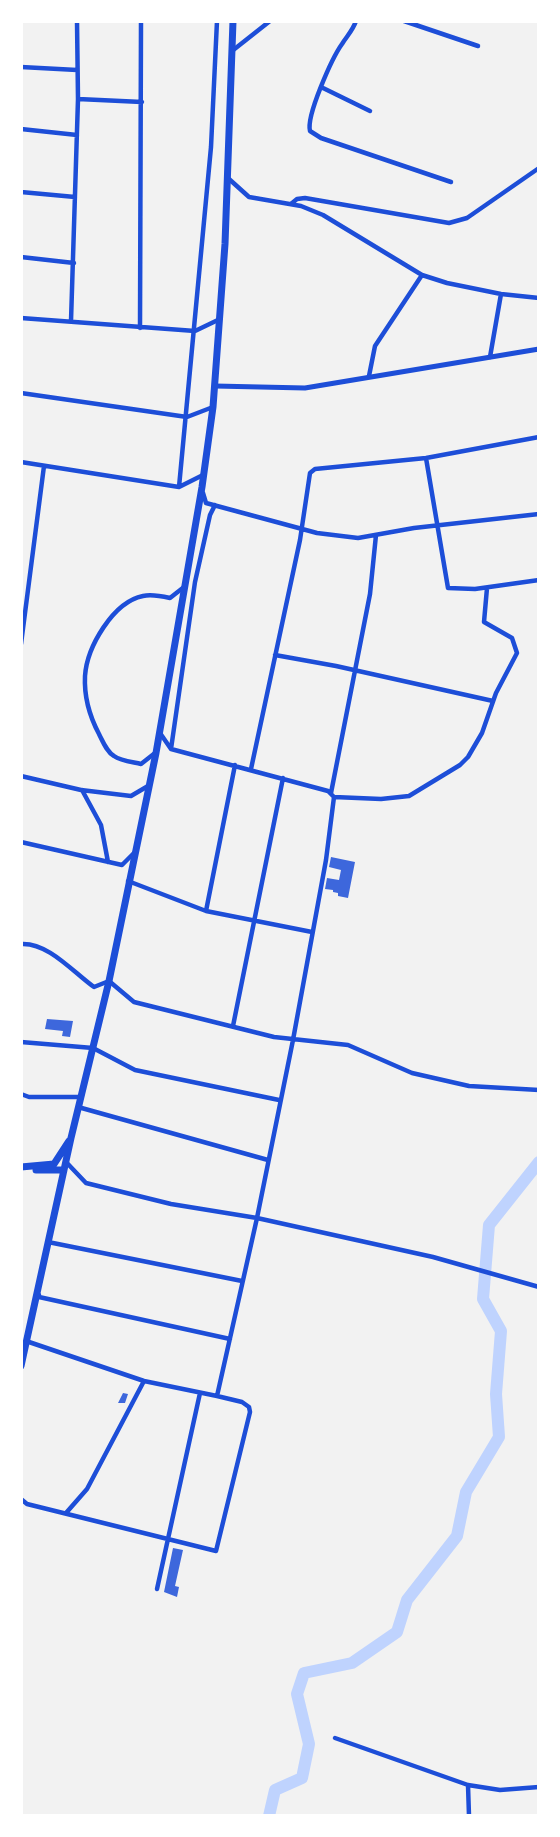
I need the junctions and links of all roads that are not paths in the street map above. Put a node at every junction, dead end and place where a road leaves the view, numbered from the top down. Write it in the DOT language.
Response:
graph roads {
  1 [pos="77,21"];
  2 [pos="141,21"];
  3 [pos="217,21"];
  4 [pos="233,21"];
  5 [pos="270,21"];
  6 [pos="356,21"];
  7 [pos="404,21"];
  8 [pos="478,46"];
  9 [pos="232,52"];
  10 [pos="21,67"];
  11 [pos="77,71"];
  12 [pos="323,88"];
  13 [pos="78,99"];
  14 [pos="142,102"];
  15 [pos="370,111"];
  16 [pos="21,129"];
  17 [pos="77,135"];
  18 [pos="539,168"];
  19 [pos="229,180"];
  20 [pos="451,182"];
  21 [pos="21,191"];
  22 [pos="75,197"];
  23 [pos="291,204"];
  24 [pos="21,257"];
  25 [pos="74,263"];
  26 [pos="422,275"];
  27 [pos="501,294"];
  28 [pos="539,299"];
  29 [pos="21,318"];
  30 [pos="220,319"];
  31 [pos="71,321"];
  32 [pos="140,328"];
  33 [pos="195,331"];
  34 [pos="539,349"];
  35 [pos="490,358"];
  36 [pos="369,376"];
  37 [pos="215,386"];
  38 [pos="21,393"];
  39 [pos="213,407"];
  40 [pos="187,417"];
  41 [pos="539,438"];
  42 [pos="426,458"];
  43 [pos="21,462"];
  44 [pos="44,466"];
  45 [pos="203,475"];
  46 [pos="179,487"];
  47 [pos="202,487"];
  48 [pos="215,505"];
  49 [pos="539,514"];
  50 [pos="437,527"];
  51 [pos="302,529"];
  52 [pos="376,535"];
  53 [pos="188,568"];
  54 [pos="539,580"];
  55 [pos="195,582"];
  56 [pos="184,587"];
  57 [pos="487,588"];
  58 [pos="21,644"];
  59 [pos="274,655"];
  60 [pos="354,671"];
  61 [pos="493,701"];
  62 [pos="159,733"];
  63 [pos="171,750"];
  64 [pos="156,753"];
  65 [pos="235,765"];
  66 [pos="251,769"];
  67 [pos="21,776"];
  68 [pos="283,778"];
  69 [pos="149,785"];
  70 [pos="81,790"];
  71 [pos="332,795"];
  72 [pos="21,842"];
  73 [pos="134,853"];
  74 [pos="108,862"];
  75 [pos="128,881"];
  76 [pos="206,911"];
  77 [pos="254,920"];
  78 [pos="312,932"];
  79 [pos="21,944"];
  80 [pos="109,981"];
  81 [pos="233,1026"];
  82 [pos="293,1040"];
  83 [pos="21,1042"];
  84 [pos="93,1048"];
  85 [pos="539,1090"];
  86 [pos="21,1094"];
  87 [pos="80,1097"];
  88 [pos="279,1100"];
  89 [pos="78,1107"];
  90 [pos="71,1138"];
  91 [pos="268,1160"];
  92 [pos="65,1167"];
  93 [pos="21,1168"];
  94 [pos="257,1218"];
  95 [pos="48,1242"];
  96 [pos="242,1281"];
  97 [pos="38,1283"];
  98 [pos="539,1287"];
  99 [pos="230,1339"];
  100 [pos="25,1341"];
  101 [pos="21,1366"];
  102 [pos="144,1381"];
  103 [pos="200,1393"];
  104 [pos="217,1395"];
  105 [pos="21,1499"];
  106 [pos="65,1513"];
  107 [pos="168,1539"];
  108 [pos="157,1589"];
  109 [pos="335,1738"];
  110 [pos="468,1785"];
  111 [pos="539,1787"];
  112 [pos="469,1816"];
  1 -- 11 [label="street"];
  2 -- 14 [label="street"];
  3 -- 33 [label="street"];
  4 -- 9 [label="highway"];
  5 -- 9 [label="street"];
  6 -- 12 [label="street"];
  7 -- 8 [label="street"];
  9 -- 19 [label="highway"];
  10 -- 11 [label="street"];
  11 -- 13 [label="street"];
  12 -- 15 [label="street"];
  12 -- 20 [label="street"];
  13 -- 14 [label="street"];
  13 -- 17 [label="street"];
  14 -- 32 [label="street"];
  16 -- 17 [label="street"];
  17 -- 22 [label="street"];
  18 -- 23 [label="street"];
  19 -- 23 [label="street"];
  19 -- 30 [label="highway"];
  21 -- 22 [label="street"];
  22 -- 25 [label="street"];
  23 -- 26 [label="street"];
  24 -- 25 [label="street"];
  25 -- 31 [label="street"];
  26 -- 27 [label="street"];
  26 -- 36 [label="street"];
  27 -- 28 [label="street"];
  27 -- 35 [label="street"];
  29 -- 31 [label="street"];
  30 -- 33 [label="street"];
  30 -- 37 [label="highway"];
  31 -- 32 [label="street"];
  32 -- 33 [label="street"];
  33 -- 40 [label="street"];
  34 -- 35 [label="street"];
  35 -- 36 [label="street"];
  36 -- 37 [label="street"];
  37 -- 39 [label="highway"];
  38 -- 40 [label="street"];
  39 -- 40 [label="street"];
  39 -- 45 [label="highway"];
  40 -- 46 [label="street"];
  41 -- 42 [label="street"];
  42 -- 50 [label="street"];
  42 -- 51 [label="street"];
  43 -- 44 [label="street"];
  44 -- 46 [label="street"];
  44 -- 58 [label="street"];
  45 -- 46 [label="street"];
  45 -- 47 [label="highway"];
  47 -- 48 [label="street"];
  47 -- 53 [label="highway"];
  48 -- 51 [label="street"];
  48 -- 55 [label="street"];
  49 -- 50 [label="street"];
  50 -- 52 [label="street"];
  50 -- 57 [label="street"];
  51 -- 52 [label="street"];
  51 -- 59 [label="street"];
  52 -- 60 [label="street"];
  53 -- 55 [label="street"];
  53 -- 56 [label="highway"];
  54 -- 57 [label="street"];
  55 -- 63 [label="street"];
  56 -- 62 [label="highway"];
  56 -- 64 [label="street"];
  57 -- 61 [label="street"];
  59 -- 60 [label="street"];
  59 -- 66 [label="street"];
  60 -- 61 [label="street"];
  60 -- 71 [label="street"];
  61 -- 71 [label="street"];
  62 -- 63 [label="street"];
  62 -- 64 [label="highway"];
  63 -- 65 [label="street"];
  64 -- 69 [label="highway"];
  65 -- 66 [label="street"];
  65 -- 76 [label="street"];
  66 -- 68 [label="street"];
  67 -- 70 [label="street"];
  68 -- 71 [label="street"];
  68 -- 77 [label="street"];
  69 -- 70 [label="street"];
  69 -- 73 [label="highway"];
  70 -- 74 [label="street"];
  71 -- 78 [label="street"];
  72 -- 74 [label="street"];
  73 -- 74 [label="street"];
  73 -- 75 [label="highway"];
  75 -- 76 [label="street"];
  75 -- 80 [label="highway"];
  76 -- 77 [label="street"];
  77 -- 78 [label="street"];
  77 -- 81 [label="street"];
  78 -- 82 [label="street"];
  79 -- 80 [label="street"];
  80 -- 81 [label="street"];
  80 -- 84 [label="highway"];
  81 -- 82 [label="street"];
  82 -- 85 [label="street"];
  82 -- 88 [label="street"];
  83 -- 84 [label="street"];
  84 -- 87 [label="highway"];
  84 -- 88 [label="street"];
  86 -- 87 [label="street"];
  87 -- 89 [label="highway"];
  88 -- 91 [label="street"];
  89 -- 90 [label="highway"];
  89 -- 91 [label="street"];
  90 -- 92 [label="highway"];
  90 -- 93 [label="highway"];
  91 -- 94 [label="street"];
  92 -- 93 [label="highway"];
  92 -- 94 [label="street"];
  92 -- 95 [label="highway"];
  94 -- 96 [label="street"];
  94 -- 98 [label="street"];
  95 -- 96 [label="street"];
  95 -- 97 [label="highway"];
  96 -- 99 [label="street"];
  97 -- 99 [label="street"];
  97 -- 100 [label="highway"];
  99 -- 104 [label="street"];
  100 -- 101 [label="highway"];
  100 -- 102 [label="street"];
  102 -- 103 [label="street"];
  102 -- 106 [label="street"];
  103 -- 104 [label="street"];
  103 -- 107 [label="street"];
  104 -- 107 [label="street"];
  105 -- 106 [label="street"];
  106 -- 107 [label="street"];
  107 -- 108 [label="street"];
  109 -- 110 [label="street"];
  110 -- 111 [label="street"];
  110 -- 112 [label="street"];
}
